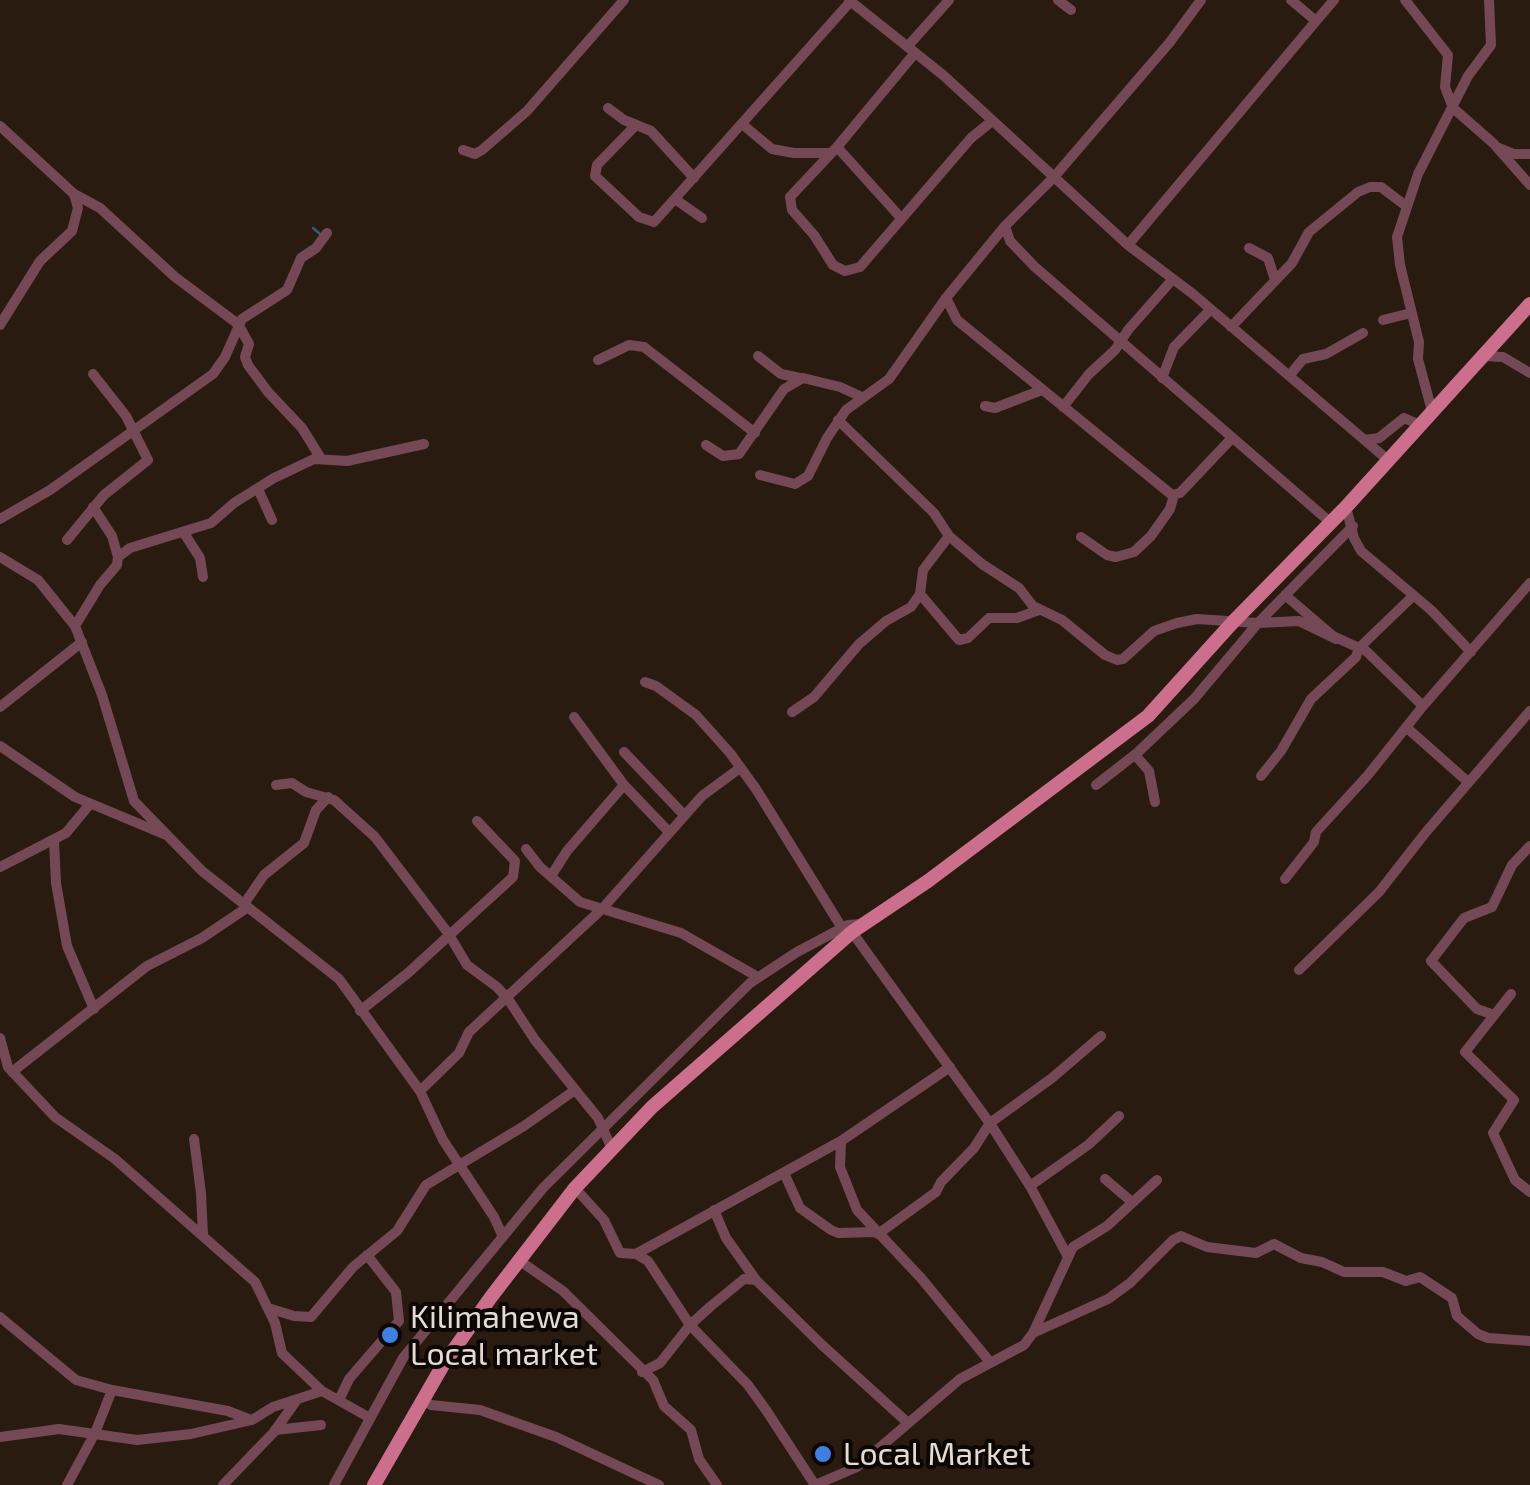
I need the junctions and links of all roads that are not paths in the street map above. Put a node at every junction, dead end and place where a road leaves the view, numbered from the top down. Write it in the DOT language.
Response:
graph roads {
  1 [pos="624,0"];
  2 [pos="949,0"];
  3 [pos="1058,0"];
  4 [pos="1201,0"];
  5 [pos="1291,0"];
  6 [pos="1334,0"];
  7 [pos="1490,0"];
  8 [pos="850,1"];
  9 [pos="1409,1"];
  10 [pos="1071,10"];
  11 [pos="1316,21"];
  12 [pos="912,49"];
  13 [pos="608,108"];
  14 [pos="1453,108"];
  15 [pos="992,121"];
  16 [pos="742,124"];
  17 [pos="636,125"];
  18 [pos="0,126"];
  19 [pos="1496,147"];
  20 [pos="463,150"];
  21 [pos="834,150"];
  22 [pos="1530,154"];
  23 [pos="1054,177"];
  24 [pos="694,178"];
  25 [pos="1530,185"];
  26 [pos="74,194"];
  27 [pos="675,199"];
  28 [pos="1406,206"];
  29 [pos="702,218"];
  30 [pos="902,218"];
  31 [pos="1004,226"];
  32 [pos="323,237"];
  33 [pos="1128,246"];
  34 [pos="1249,248"];
  35 [pos="1172,280"];
  36 [pos="1275,280"];
  37 [pos="946,298"];
  38 [pos="1530,304"];
  39 [pos="1210,310"];
  40 [pos="1411,313"];
  41 [pos="1383,320"];
  42 [pos="238,324"];
  43 [pos="0,326"];
  44 [pos="1231,328"];
  45 [pos="1362,333"];
  46 [pos="1120,341"];
  47 [pos="758,356"];
  48 [pos="1484,356"];
  49 [pos="598,360"];
  50 [pos="1530,373"];
  51 [pos="93,374"];
  52 [pos="1289,376"];
  53 [pos="803,378"];
  54 [pos="1162,378"];
  55 [pos="1042,390"];
  56 [pos="862,397"];
  57 [pos="985,406"];
  58 [pos="1063,407"];
  59 [pos="1432,411"];
  60 [pos="838,420"];
  61 [pos="1420,425"];
  62 [pos="134,431"];
  63 [pos="756,433"];
  64 [pos="1232,438"];
  65 [pos="1365,440"];
  66 [pos="424,444"];
  67 [pos="706,444"];
  68 [pos="320,458"];
  69 [pos="1388,460"];
  70 [pos="760,475"];
  71 [pos="258,488"];
  72 [pos="1174,495"];
  73 [pos="93,507"];
  74 [pos="1346,507"];
  75 [pos="0,519"];
  76 [pos="272,520"];
  77 [pos="1330,522"];
  78 [pos="1352,526"];
  79 [pos="184,533"];
  80 [pos="950,536"];
  81 [pos="1082,537"];
  82 [pos="67,540"];
  83 [pos="0,557"];
  84 [pos="118,557"];
  85 [pos="204,577"];
  86 [pos="1530,583"];
  87 [pos="920,594"];
  88 [pos="1285,595"];
  89 [pos="1413,596"];
  90 [pos="1040,610"];
  91 [pos="1233,622"];
  92 [pos="1258,623"];
  93 [pos="76,626"];
  94 [pos="1336,638"];
  95 [pos="82,642"];
  96 [pos="1360,648"];
  97 [pos="1471,652"];
  98 [pos="646,682"];
  99 [pos="1422,706"];
  100 [pos="0,707"];
  101 [pos="1530,711"];
  102 [pos="792,712"];
  103 [pos="574,717"];
  104 [pos="1406,727"];
  105 [pos="0,746"];
  106 [pos="624,752"];
  107 [pos="1134,755"];
  108 [pos="740,768"];
  109 [pos="1261,776"];
  110 [pos="1468,782"];
  111 [pos="276,785"];
  112 [pos="624,785"];
  113 [pos="1096,786"];
  114 [pos="328,797"];
  115 [pos="1155,802"];
  116 [pos="90,804"];
  117 [pos="684,815"];
  118 [pos="477,821"];
  119 [pos="669,832"];
  120 [pos="166,835"];
  121 [pos="54,841"];
  122 [pos="1530,846"];
  123 [pos="526,849"];
  124 [pos="0,867"];
  125 [pos="551,876"];
  126 [pos="1285,880"];
  127 [pos="246,906"];
  128 [pos="602,910"];
  129 [pos="852,928"];
  130 [pos="448,934"];
  131 [pos="1299,970"];
  132 [pos="758,978"];
  133 [pos="1511,994"];
  134 [pos="508,999"];
  135 [pos="94,1009"];
  136 [pos="360,1012"];
  137 [pos="1494,1015"];
  138 [pos="1101,1036"];
  139 [pos="0,1038"];
  140 [pos="950,1067"];
  141 [pos="6,1070"];
  142 [pos="575,1090"];
  143 [pos="420,1092"];
  144 [pos="1119,1116"];
  145 [pos="990,1123"];
  146 [pos="604,1130"];
  147 [pos="194,1139"];
  148 [pos="840,1141"];
  149 [pos="612,1149"];
  150 [pos="460,1165"];
  151 [pos="784,1173"];
  152 [pos="1105,1179"];
  153 [pos="1157,1180"];
  154 [pos="1030,1186"];
  155 [pos="576,1188"];
  156 [pos="1530,1192"];
  157 [pos="1132,1202"];
  158 [pos="714,1210"];
  159 [pos="877,1233"];
  160 [pos="203,1235"];
  161 [pos="503,1237"];
  162 [pos="367,1254"];
  163 [pos="636,1254"];
  164 [pos="1067,1255"];
  165 [pos="520,1261"];
  166 [pos="756,1280"];
  167 [pos="268,1308"];
  168 [pos="0,1316"];
  169 [pos="690,1324"];
  170 [pos="1033,1333"];
  171 [pos="1530,1341"];
  172 [pos="990,1362"];
  173 [pos="642,1372"];
  174 [pos="112,1390"];
  175 [pos="322,1391"];
  176 [pos="340,1398"];
  177 [pos="297,1400"];
  178 [pos="422,1400"];
  179 [pos="370,1418"];
  180 [pos="251,1421"];
  181 [pos="908,1423"];
  182 [pos="322,1426"];
  183 [pos="274,1432"];
  184 [pos="95,1433"];
  185 [pos="0,1437"];
  186 [pos="68,1485"];
  187 [pos="224,1485"];
  188 [pos="334,1485"];
  189 [pos="374,1485"];
  190 [pos="659,1485"];
  191 [pos="717,1485"];
  192 [pos="815,1485"];
  1 -- 20 [label="street"];
  2 -- 12 [label="street"];
  3 -- 10 [label="street"];
  4 -- 23 [label="street"];
  5 -- 11 [label="street"];
  6 -- 11 [label="street"];
  7 -- 14 [label="street"];
  8 -- 12 [label="street"];
  8 -- 16 [label="street"];
  9 -- 14 [label="street"];
  11 -- 33 [label="street"];
  12 -- 15 [label="street"];
  12 -- 21 [label="street"];
  13 -- 17 [label="street"];
  14 -- 19 [label="street"];
  14 -- 28 [label="street"];
  15 -- 23 [label="street"];
  15 -- 30 [label="street"];
  16 -- 21 [label="street"];
  16 -- 24 [label="street"];
  17 -- 24 [label="street"];
  17 -- 27 [label="street"];
  18 -- 26 [label="street"];
  19 -- 22 [label="street"];
  19 -- 25 [label="street"];
  21 -- 30 [label="street"];
  21 -- 30 [label="street"];
  23 -- 31 [label="street"];
  23 -- 33 [label="street"];
  24 -- 27 [label="street"];
  26 -- 42 [label="street"];
  26 -- 43 [label="street"];
  27 -- 29 [label="street"];
  28 -- 36 [label="street"];
  28 -- 40 [label="street"];
  31 -- 37 [label="street"];
  31 -- 46 [label="street"];
  32 -- 42 [label="street"];
  33 -- 35 [label="street"];
  34 -- 36 [label="street"];
  35 -- 39 [label="street"];
  35 -- 46 [label="street"];
  36 -- 44 [label="street"];
  37 -- 55 [label="street"];
  37 -- 56 [label="street"];
  38 -- 48 [label="main road"];
  39 -- 44 [label="street"];
  39 -- 54 [label="street"];
  40 -- 41 [label="street"];
  40 -- 59 [label="street"];
  42 -- 62 [label="street"];
  42 -- 68 [label="street"];
  44 -- 52 [label="street"];
  45 -- 52 [label="street"];
  46 -- 54 [label="street"];
  46 -- 58 [label="street"];
  47 -- 53 [label="street"];
  48 -- 50 [label="street"];
  48 -- 59 [label="main road"];
  49 -- 63 [label="street"];
  51 -- 62 [label="street"];
  52 -- 65 [label="street"];
  53 -- 56 [label="street"];
  53 -- 63 [label="street"];
  54 -- 64 [label="street"];
  55 -- 57 [label="street"];
  55 -- 58 [label="street"];
  56 -- 60 [label="street"];
  58 -- 72 [label="street"];
  59 -- 61 [label="main road"];
  60 -- 70 [label="street"];
  60 -- 80 [label="street"];
  61 -- 65 [label="street"];
  61 -- 69 [label="main road"];
  62 -- 73 [label="street"];
  62 -- 75 [label="street"];
  63 -- 67 [label="street"];
  64 -- 72 [label="street"];
  64 -- 77 [label="street"];
  65 -- 69 [label="street"];
  66 -- 68 [label="street"];
  68 -- 71 [label="street"];
  69 -- 74 [label="main road"];
  71 -- 76 [label="street"];
  71 -- 79 [label="street"];
  72 -- 81 [label="street"];
  73 -- 82 [label="street"];
  73 -- 84 [label="street"];
  74 -- 77 [label="main road"];
  74 -- 78 [label="street"];
  77 -- 91 [label="main road"];
  78 -- 88 [label="street"];
  78 -- 89 [label="street"];
  79 -- 84 [label="street"];
  79 -- 85 [label="street"];
  80 -- 87 [label="street"];
  80 -- 90 [label="street"];
  83 -- 93 [label="street"];
  84 -- 93 [label="street"];
  86 -- 97 [label="street"];
  87 -- 90 [label="street"];
  87 -- 102 [label="street"];
  88 -- 92 [label="street"];
  88 -- 94 [label="street"];
  89 -- 96 [label="street"];
  89 -- 97 [label="street"];
  90 -- 91 [label="street"];
  91 -- 92 [label="street"];
  91 -- 129 [label="main road"];
  92 -- 94 [label="street"];
  92 -- 107 [label="street"];
  93 -- 95 [label="street"];
  94 -- 96 [label="street"];
  95 -- 100 [label="street"];
  95 -- 120 [label="street"];
  96 -- 99 [label="street"];
  96 -- 109 [label="street"];
  97 -- 99 [label="street"];
  98 -- 108 [label="street"];
  99 -- 104 [label="street"];
  101 -- 110 [label="street"];
  103 -- 112 [label="street"];
  104 -- 110 [label="street"];
  104 -- 126 [label="street"];
  105 -- 116 [label="street"];
  106 -- 117 [label="street"];
  107 -- 113 [label="street"];
  107 -- 115 [label="street"];
  108 -- 117 [label="street"];
  108 -- 129 [label="street"];
  110 -- 131 [label="street"];
  111 -- 114 [label="street"];
  112 -- 119 [label="street"];
  112 -- 125 [label="street"];
  114 -- 127 [label="street"];
  114 -- 130 [label="street"];
  116 -- 120 [label="street"];
  116 -- 121 [label="street"];
  117 -- 119 [label="street"];
  118 -- 130 [label="street"];
  119 -- 128 [label="street"];
  120 -- 127 [label="street"];
  121 -- 124 [label="street"];
  121 -- 135 [label="street"];
  122 -- 137 [label="street"];
  123 -- 125 [label="street"];
  125 -- 128 [label="street"];
  127 -- 135 [label="street"];
  127 -- 136 [label="street"];
  128 -- 132 [label="street"];
  128 -- 134 [label="street"];
  129 -- 132 [label="street"];
  129 -- 140 [label="street"];
  129 -- 149 [label="main road"];
  130 -- 134 [label="street"];
  130 -- 136 [label="street"];
  132 -- 146 [label="street"];
  133 -- 137 [label="street"];
  134 -- 142 [label="street"];
  134 -- 143 [label="street"];
  135 -- 141 [label="street"];
  136 -- 143 [label="street"];
  137 -- 156 [label="street"];
  138 -- 145 [label="street"];
  139 -- 141 [label="street"];
  140 -- 145 [label="street"];
  140 -- 148 [label="street"];
  141 -- 160 [label="street"];
  142 -- 146 [label="street"];
  142 -- 150 [label="street"];
  143 -- 150 [label="street"];
  144 -- 154 [label="street"];
  145 -- 154 [label="street"];
  145 -- 159 [label="street"];
  146 -- 149 [label="street"];
  146 -- 161 [label="street"];
  147 -- 160 [label="street"];
  148 -- 151 [label="street"];
  148 -- 159 [label="street"];
  149 -- 155 [label="main road"];
  150 -- 161 [label="street"];
  150 -- 162 [label="street"];
  151 -- 158 [label="street"];
  151 -- 159 [label="street"];
  152 -- 157 [label="street"];
  153 -- 157 [label="street"];
  154 -- 164 [label="street"];
  155 -- 163 [label="street"];
  155 -- 165 [label="main road"];
  157 -- 164 [label="street"];
  158 -- 163 [label="street"];
  158 -- 166 [label="street"];
  159 -- 172 [label="street"];
  160 -- 167 [label="street"];
  161 -- 179 [label="street"];
  162 -- 167 [label="street"];
  162 -- 176 [label="street"];
  163 -- 169 [label="street"];
  164 -- 170 [label="street"];
  165 -- 173 [label="street"];
  165 -- 178 [label="main road"];
  166 -- 169 [label="street"];
  166 -- 181 [label="street"];
  167 -- 175 [label="street"];
  168 -- 174 [label="street"];
  169 -- 173 [label="street"];
  169 -- 192 [label="street"];
  170 -- 171 [label="street"];
  170 -- 172 [label="street"];
  172 -- 181 [label="street"];
  173 -- 191 [label="street"];
  174 -- 180 [label="street"];
  174 -- 184 [label="street"];
  175 -- 176 [label="street"];
  175 -- 177 [label="street"];
  176 -- 179 [label="street"];
  177 -- 180 [label="street"];
  177 -- 183 [label="street"];
  178 -- 189 [label="main road"];
  178 -- 190 [label="street"];
  179 -- 188 [label="street"];
  180 -- 183 [label="street"];
  180 -- 184 [label="street"];
  181 -- 192 [label="street"];
  182 -- 183 [label="street"];
  183 -- 187 [label="street"];
  184 -- 185 [label="street"];
  184 -- 186 [label="street"];
}
